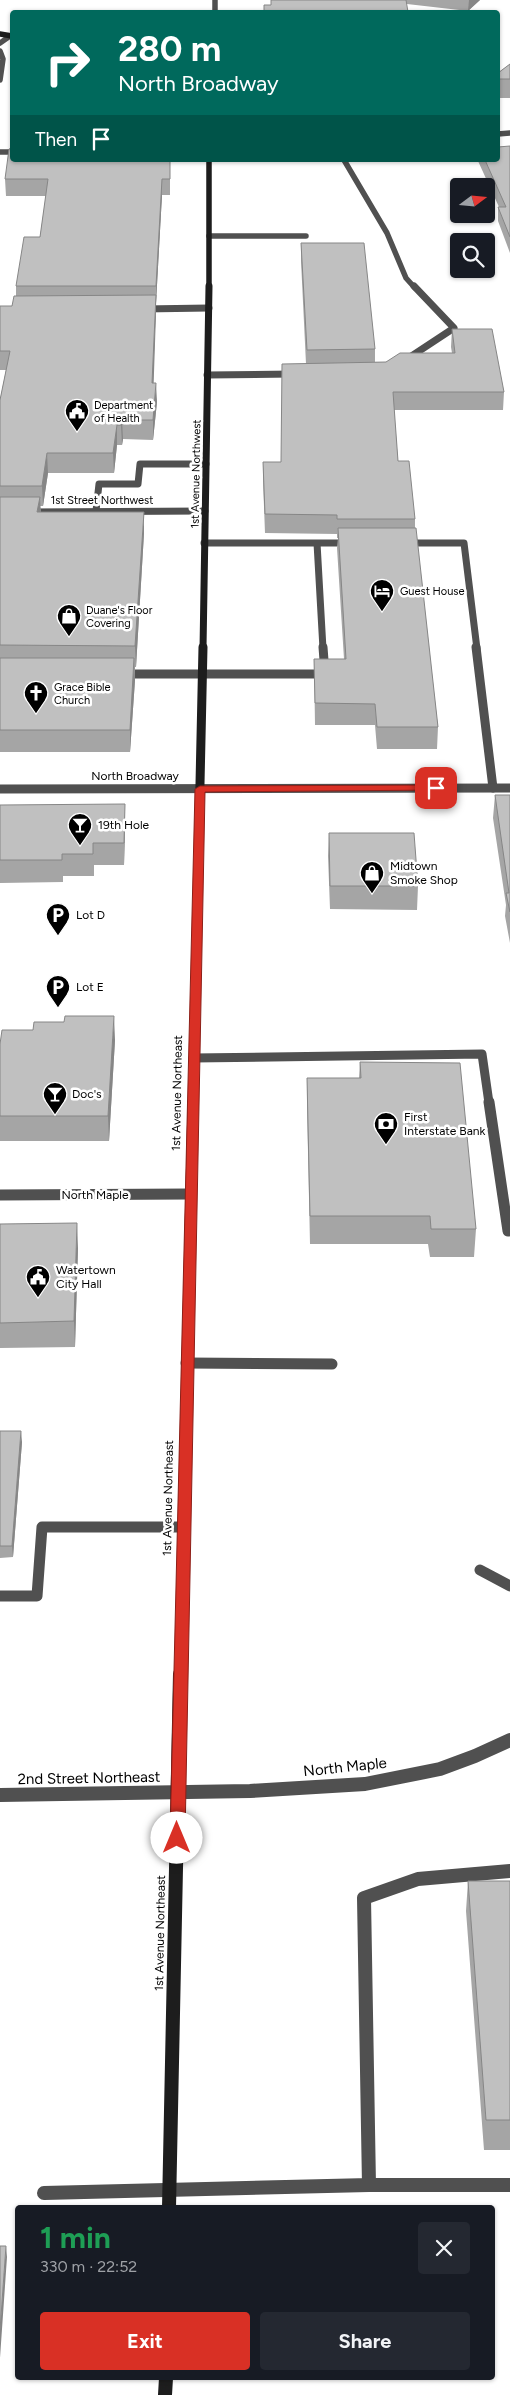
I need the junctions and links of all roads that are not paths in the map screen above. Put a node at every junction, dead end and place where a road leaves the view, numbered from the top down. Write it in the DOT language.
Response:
graph roads {
  1 [pos="0,51"];
  2 [pos="0,80"];
  3 [pos="209,162"];
  4 [pos="345,162"];
  5 [pos="209,236"];
  6 [pos="306,236"];
  7 [pos="209,308"];
  8 [pos="139,309"];
  9 [pos="400,364"];
  10 [pos="306,374"];
  11 [pos="208,375"];
  12 [pos="206,464"];
  13 [pos="205,510"];
  14 [pos="96,511"];
  15 [pos="19,512"];
  16 [pos="204,543"];
  17 [pos="317,543"];
  18 [pos="356,543"];
  19 [pos="395,543"];
  20 [pos="115,674"];
  21 [pos="202,675"];
  22 [pos="493,788"];
  23 [pos="510,788"];
  24 [pos="0,789"];
  25 [pos="200,789"];
  26 [pos="193,1058"];
  27 [pos="190,1194"];
  28 [pos="0,1195"];
  29 [pos="508,1231"];
  30 [pos="186,1364"];
  31 [pos="332,1364"];
  32 [pos="183,1527"];
  33 [pos="480,1570"];
  34 [pos="510,1586"];
  35 [pos="0,1596"];
  36 [pos="510,1740"];
  37 [pos="178,1793"];
  38 [pos="0,1796"];
  39 [pos="510,1871"];
  40 [pos="368,2185"];
  41 [pos="510,2186"];
  42 [pos="170,2190"];
  43 [pos="44,2193"];
  44 [pos="169,2205"];
  45 [pos="166,2380"];
  46 [pos="165,2395"];
  1 -- 2 [label="street"];
  3 -- 5 [label="main road, 1st Avenue Northwest"];
  4 -- 9 [label="street"];
  5 -- 6 [label="street"];
  5 -- 7 [label="main road, 1st Avenue Northwest"];
  7 -- 8 [label="street"];
  7 -- 11 [label="main road, 1st Avenue Northwest"];
  10 -- 11 [label="street"];
  11 -- 12 [label="main road, 1st Avenue Northwest"];
  12 -- 13 [label="main road, 1st Avenue Northwest"];
  12 -- 14 [label="street"];
  13 -- 14 [label="street, 1st Street Northwest"];
  13 -- 16 [label="main road, 1st Avenue Northwest"];
  14 -- 15 [label="street, 1st Street Northwest"];
  16 -- 17 [label="street"];
  16 -- 21 [label="main road, 1st Avenue Northwest"];
  17 -- 18 [label="street"];
  17 -- 21 [label="street"];
  19 -- 22 [label="street"];
  20 -- 21 [label="street"];
  21 -- 25 [label="main road, 1st Avenue Northwest"];
  22 -- 23 [label="street, North Broadway"];
  22 -- 25 [label="street, North Broadway"];
  24 -- 25 [label="street, North Broadway"];
  25 -- 26 [label="main road, 1st Avenue Northeast"];
  26 -- 27 [label="main road, 1st Avenue Northeast"];
  26 -- 29 [label="street"];
  27 -- 28 [label="street, North Maple"];
  27 -- 30 [label="main road, 1st Avenue Northeast"];
  30 -- 31 [label="street"];
  30 -- 32 [label="main road, 1st Avenue Northeast"];
  32 -- 35 [label="street"];
  32 -- 37 [label="main road, 1st Avenue Northeast"];
  33 -- 34 [label="street"];
  36 -- 37 [label="street, North Maple"];
  37 -- 38 [label="street, 2nd Street Northeast"];
  37 -- 42 [label="main road, 1st Avenue Northeast"];
  39 -- 40 [label="street"];
  40 -- 41 [label="street"];
  40 -- 42 [label="street"];
  42 -- 43 [label="street"];
  42 -- 44 [label="main road, 1st Avenue Northeast"];
  45 -- 46 [label="main road"];
}
